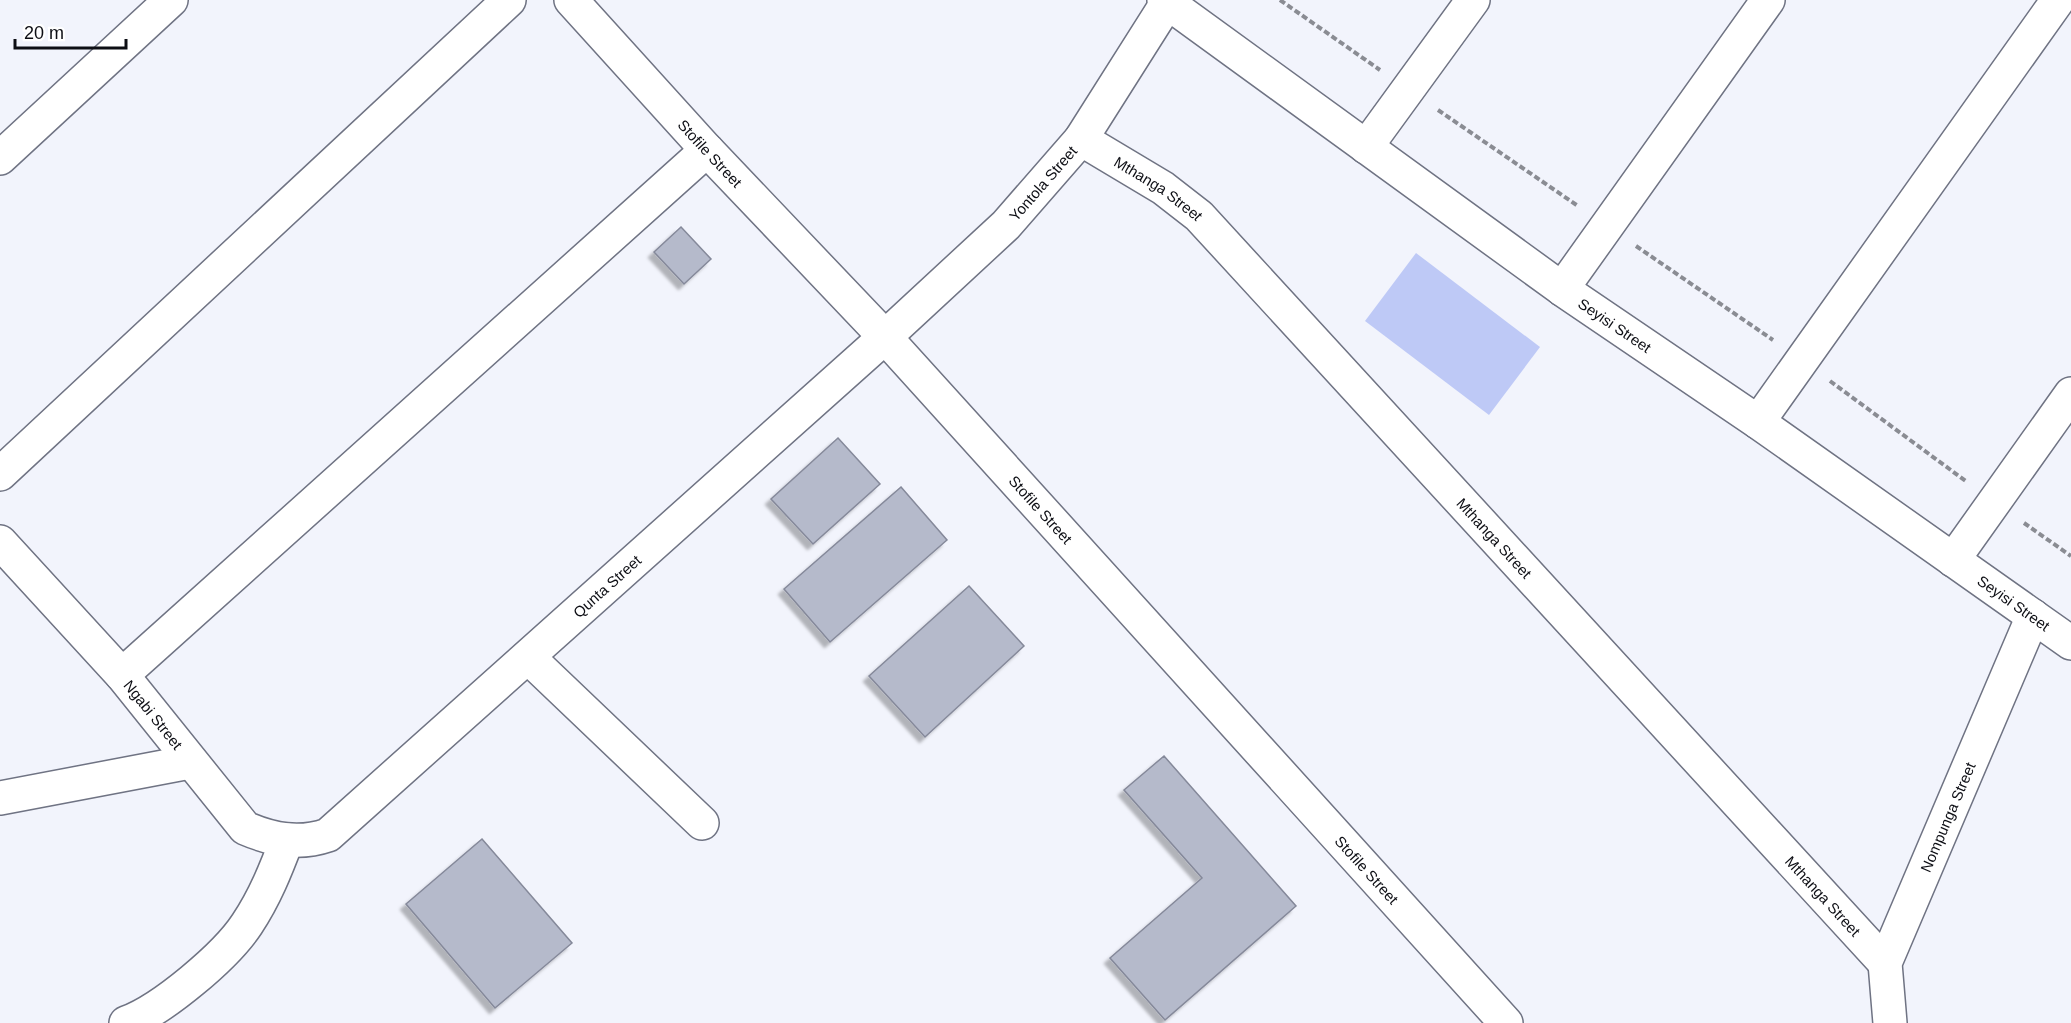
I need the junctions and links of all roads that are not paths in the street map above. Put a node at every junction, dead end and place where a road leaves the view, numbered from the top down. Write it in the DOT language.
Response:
graph roads {
  1 [pos="171,0"];
  2 [pos="509,0"];
  3 [pos="571,0"];
  4 [pos="1473,0"];
  5 [pos="1768,0"];
  6 [pos="2058,0"];
  7 [pos="1167,1"];
  8 [pos="1081,139"];
  9 [pos="1366,147"];
  10 [pos="706,150"];
  11 [pos="0,158"];
  12 [pos="1562,289"];
  13 [pos="885,337"];
  14 [pos="2071,394"];
  15 [pos="1758,422"];
  16 [pos="0,474"];
  17 [pos="0,542"];
  18 [pos="1953,560"];
  19 [pos="2033,616"];
  20 [pos="2071,643"];
  21 [pos="528,657"];
  22 [pos="122,675"];
  23 [pos="190,762"];
  24 [pos="0,798"];
  25 [pos="702,823"];
  26 [pos="328,834"];
  27 [pos="287,840"];
  28 [pos="1885,963"];
  29 [pos="126,1023"];
  30 [pos="1506,1023"];
  31 [pos="1890,1023"];
  1 -- 11 [label="street"];
  2 -- 16 [label="street"];
  3 -- 10 [label="street, Stofile Street"];
  4 -- 9 [label="street"];
  5 -- 12 [label="street"];
  6 -- 15 [label="street"];
  7 -- 8 [label="street, Yontola Street"];
  7 -- 9 [label="street, Seyisi Street"];
  8 -- 13 [label="street, Yontola Street"];
  8 -- 28 [label="street, Mthanga Street"];
  9 -- 12 [label="street, Seyisi Street"];
  10 -- 13 [label="street, Stofile Street"];
  10 -- 22 [label="street"];
  12 -- 15 [label="street, Seyisi Street"];
  13 -- 21 [label="street, Qunta Street"];
  13 -- 30 [label="street, Stofile Street"];
  14 -- 18 [label="street"];
  15 -- 18 [label="street, Seyisi Street"];
  17 -- 22 [label="street, Ngabi Street"];
  18 -- 19 [label="street, Seyisi Street"];
  19 -- 20 [label="street, Seyisi Street"];
  19 -- 28 [label="street, Nompunga Street"];
  21 -- 25 [label="street"];
  21 -- 26 [label="street, Qunta Street"];
  22 -- 23 [label="street, Ngabi Street"];
  23 -- 24 [label="street"];
  23 -- 27 [label="street, Ngabi Street"];
  26 -- 27 [label="street, Ngabi Street"];
  27 -- 29 [label="street"];
  28 -- 31 [label="street, Nompunga Street"];
}
